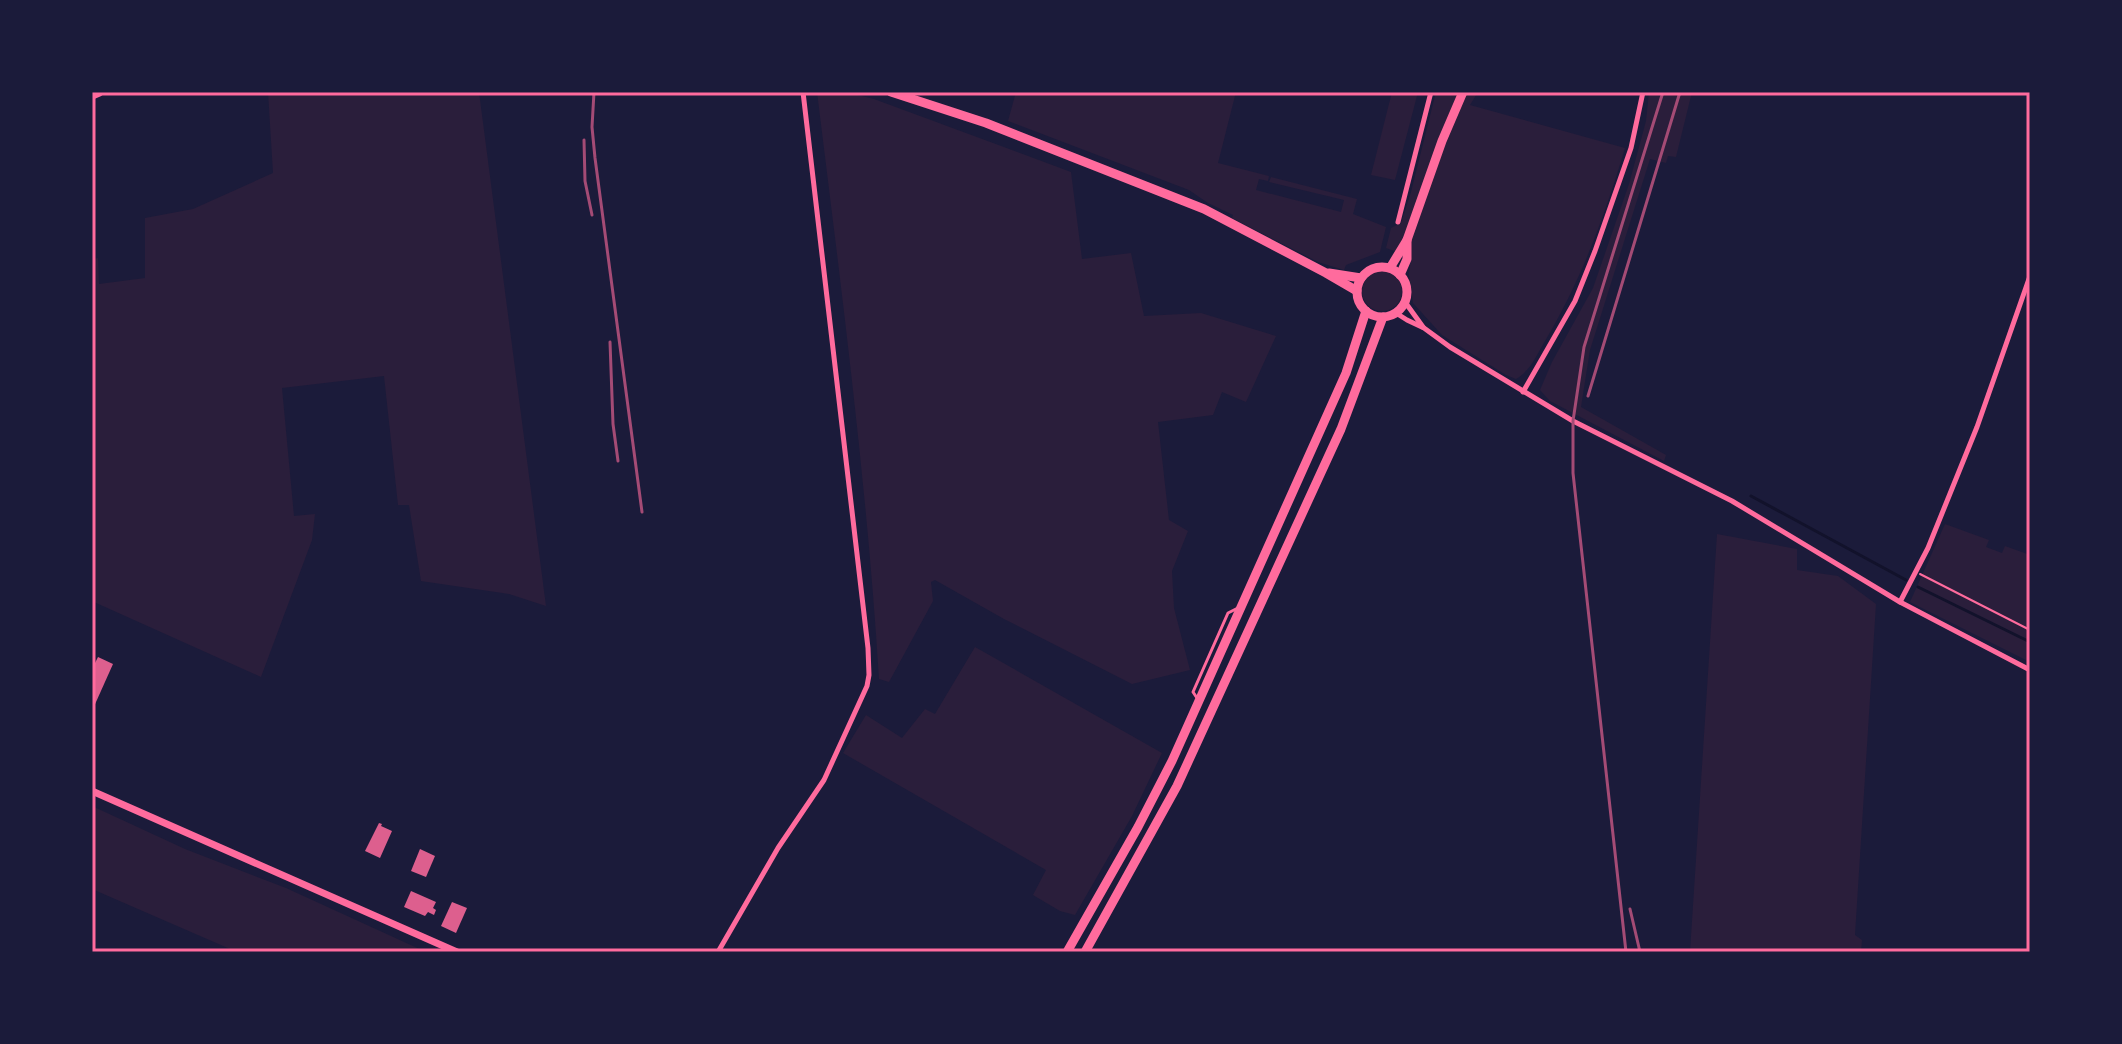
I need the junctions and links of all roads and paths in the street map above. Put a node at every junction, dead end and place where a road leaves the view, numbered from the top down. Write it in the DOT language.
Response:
graph roads {
  1 [pos="99,92"];
  2 [pos="803,92"];
  3 [pos="891,92"];
  4 [pos="1431,92"];
  5 [pos="1463,92"];
  6 [pos="1643,92"];
  7 [pos="92,95"];
  8 [pos="1398,222"];
  9 [pos="1407,240"];
  10 [pos="1390,268"];
  11 [pos="1326,273"];
  12 [pos="1400,275"];
  13 [pos="2030,276"];
  14 [pos="1361,278"];
  15 [pos="1357,291"];
  16 [pos="1405,302"];
  17 [pos="1366,311"];
  18 [pos="1396,313"];
  19 [pos="1383,317"];
  20 [pos="1424,328"];
  21 [pos="1523,392"];
  22 [pos="1915,573"];
  23 [pos="1900,602"];
  24 [pos="2030,630"];
  25 [pos="2030,670"];
  26 [pos="92,791"];
  27 [pos="457,952"];
  28 [pos="718,952"];
  29 [pos="1067,952"];
  30 [pos="1085,952"];
  1 -- 7 [label="main road"];
  2 -- 28 [label="street"];
  3 -- 11 [label="main road"];
  4 -- 8 [label="street"];
  5 -- 9 [label="main road"];
  6 -- 21 [label="street"];
  9 -- 10 [label="main road"];
  9 -- 12 [label="main road"];
  10 -- 12 [label="main road"];
  10 -- 14 [label="main road"];
  11 -- 14 [label="main road"];
  11 -- 15 [label="main road"];
  12 -- 16 [label="main road"];
  13 -- 22 [label="street"];
  14 -- 15 [label="main road"];
  15 -- 17 [label="main road"];
  16 -- 18 [label="main road"];
  16 -- 20 [label="street"];
  17 -- 19 [label="main road"];
  17 -- 29 [label="main road"];
  18 -- 19 [label="main road"];
  18 -- 20 [label="street"];
  19 -- 30 [label="main road"];
  20 -- 21 [label="street"];
  21 -- 23 [label="street"];
  22 -- 23 [label="street"];
  22 -- 24 [label="path"];
  23 -- 25 [label="street"];
  26 -- 27 [label="street"];
}
